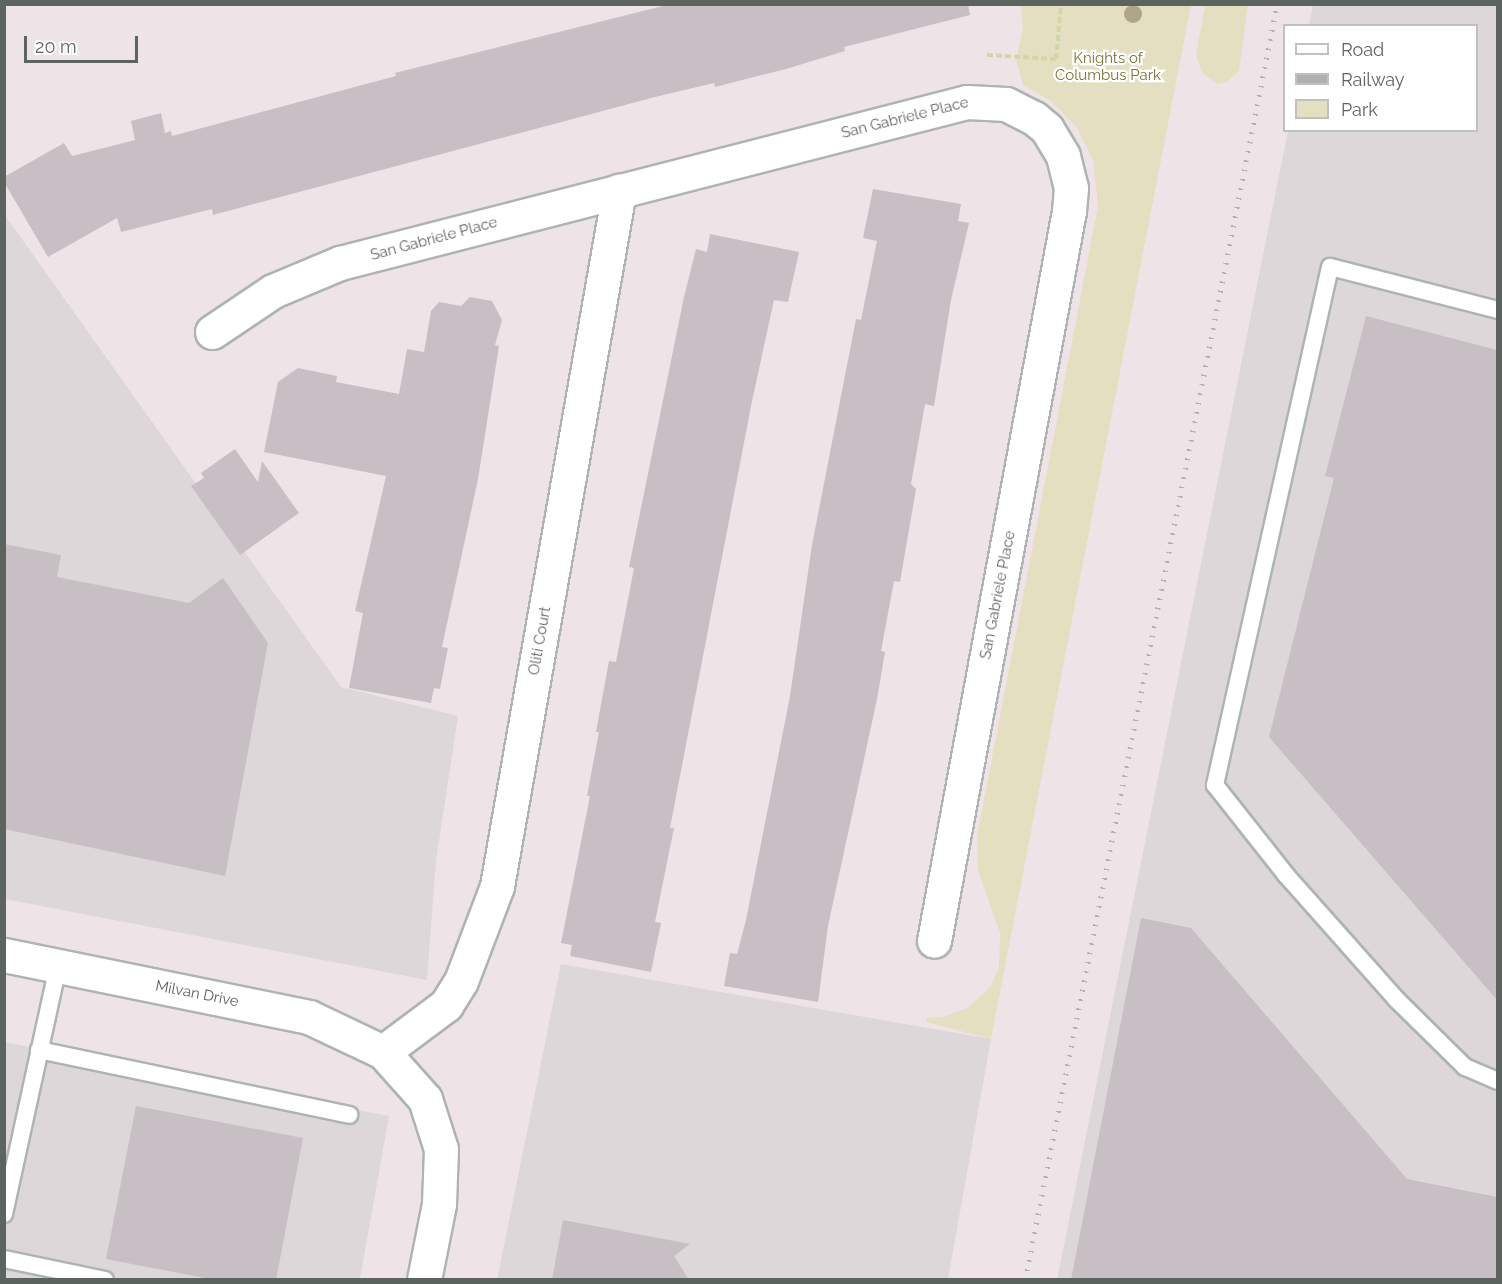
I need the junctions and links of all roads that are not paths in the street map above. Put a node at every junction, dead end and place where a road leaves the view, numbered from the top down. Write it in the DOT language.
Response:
graph roads {
  1 [pos="619,191"];
  2 [pos="1497,310"];
  3 [pos="212,332"];
  4 [pos="934,940"];
  5 [pos="4,955"];
  6 [pos="58,966"];
  7 [pos="39,1050"];
  8 [pos="383,1052"];
  9 [pos="1497,1081"];
  10 [pos="349,1115"];
  11 [pos="4,1214"];
  12 [pos="4,1259"];
  13 [pos="105,1280"];
  14 [pos="424,1280"];
  1 -- 3 [label="street, San Gabriele Place"];
  1 -- 4 [label="street, San Gabriele Place"];
  1 -- 8 [label="street, Oliti Court"];
  2 -- 9 [label="lane"];
  5 -- 6 [label="street, Milvan Drive"];
  6 -- 7 [label="lane"];
  6 -- 8 [label="street, Milvan Drive"];
  7 -- 10 [label="lane"];
  7 -- 11 [label="lane"];
  8 -- 14 [label="street"];
  12 -- 13 [label="lane"];
}
